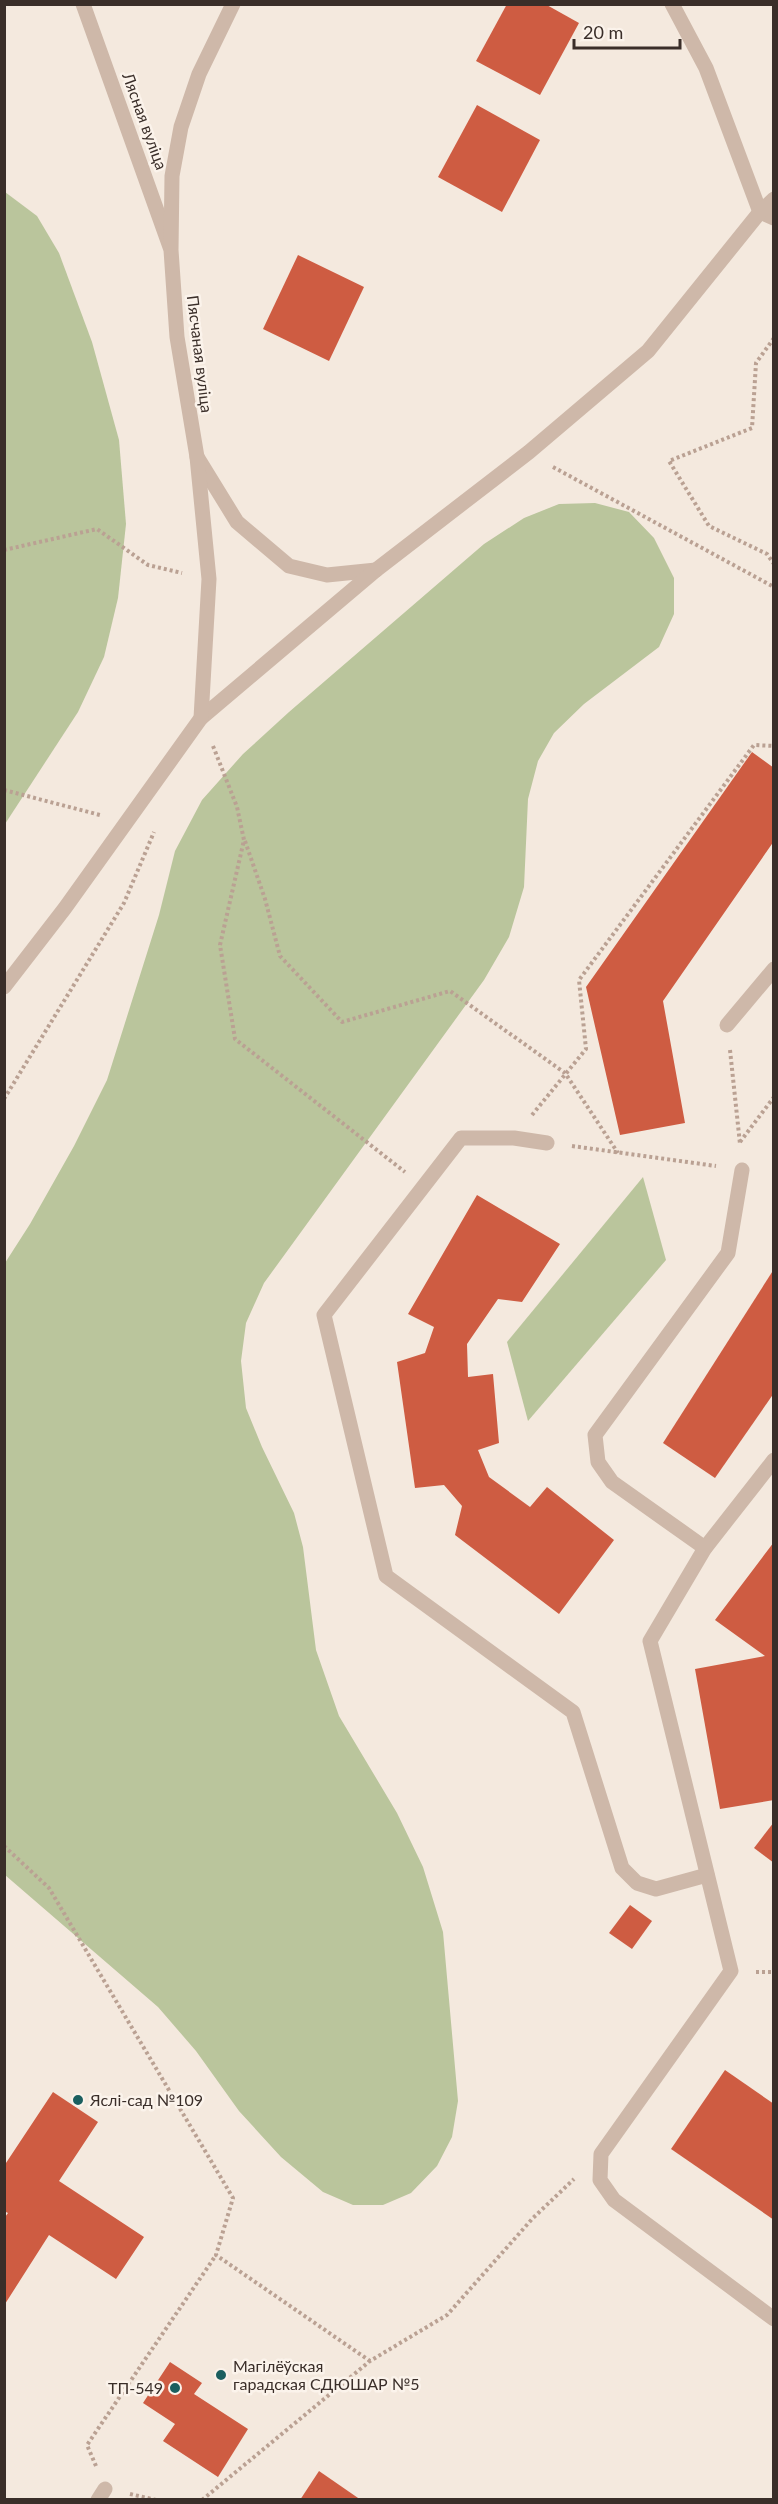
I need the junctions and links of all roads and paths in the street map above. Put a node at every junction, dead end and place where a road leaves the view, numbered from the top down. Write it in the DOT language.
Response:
graph roads {
  1 [pos="83,4"];
  2 [pos="233,4"];
  3 [pos="672,4"];
  4 [pos="774,199"];
  5 [pos="767,215"];
  6 [pos="171,250"];
  7 [pos="774,338"];
  8 [pos="529,452"];
  9 [pos="197,457"];
  10 [pos="4,550"];
  11 [pos="774,564"];
  12 [pos="376,570"];
  13 [pos="209,579"];
  14 [pos="774,587"];
  15 [pos="201,718"];
  16 [pos="774,746"];
  17 [pos="4,790"];
  18 [pos="127,822"];
  19 [pos="156,827"];
  20 [pos="244,840"];
  21 [pos="774,969"];
  22 [pos="4,987"];
  23 [pos="727,1025"];
  24 [pos="566,1073"];
  25 [pos="774,1097"];
  26 [pos="4,1099"];
  27 [pos="514,1138"];
  28 [pos="547,1143"];
  29 [pos="740,1143"];
  30 [pos="618,1153"];
  31 [pos="742,1170"];
  32 [pos="423,1186"];
  33 [pos="774,1460"];
  34 [pos="705,1548"];
  35 [pos="4,1846"];
  36 [pos="707,1875"];
  37 [pos="601,2154"];
  38 [pos="216,2255"];
  39 [pos="774,2319"];
  40 [pos="370,2361"];
  41 [pos="102,2494"];
  42 [pos="202,2499"];
  1 -- 6 [label="street, Лясная вуліца"];
  2 -- 6 [label="street, Пясчаная вуліца"];
  3 -- 5 [label="street"];
  4 -- 5 [label="street"];
  5 -- 8 [label="street"];
  6 -- 9 [label="street, Пясчаная вуліца"];
  7 -- 11 [label="path"];
  8 -- 12 [label="street"];
  8 -- 14 [label="path"];
  9 -- 12 [label="street"];
  9 -- 13 [label="street, Пясчаная вуліца"];
  10 -- 13 [label="path"];
  12 -- 15 [label="street"];
  13 -- 15 [label="street, Пясчаная вуліца"];
  15 -- 18 [label="street"];
  15 -- 20 [label="path"];
  16 -- 24 [label="path"];
  17 -- 18 [label="path"];
  18 -- 22 [label="street"];
  19 -- 26 [label="path"];
  20 -- 24 [label="path"];
  20 -- 32 [label="path"];
  21 -- 23 [label="street"];
  23 -- 29 [label="path"];
  24 -- 27 [label="path"];
  24 -- 30 [label="path"];
  25 -- 29 [label="path"];
  27 -- 28 [label="street"];
  27 -- 32 [label="street"];
  28 -- 30 [label="path"];
  29 -- 31 [label="path"];
  30 -- 31 [label="path"];
  31 -- 34 [label="street"];
  32 -- 36 [label="street"];
  33 -- 34 [label="street"];
  34 -- 36 [label="street"];
  35 -- 38 [label="path"];
  36 -- 37 [label="street"];
  37 -- 39 [label="street"];
  37 -- 40 [label="path"];
  38 -- 40 [label="path"];
  38 -- 41 [label="path"];
  40 -- 42 [label="path"];
}
